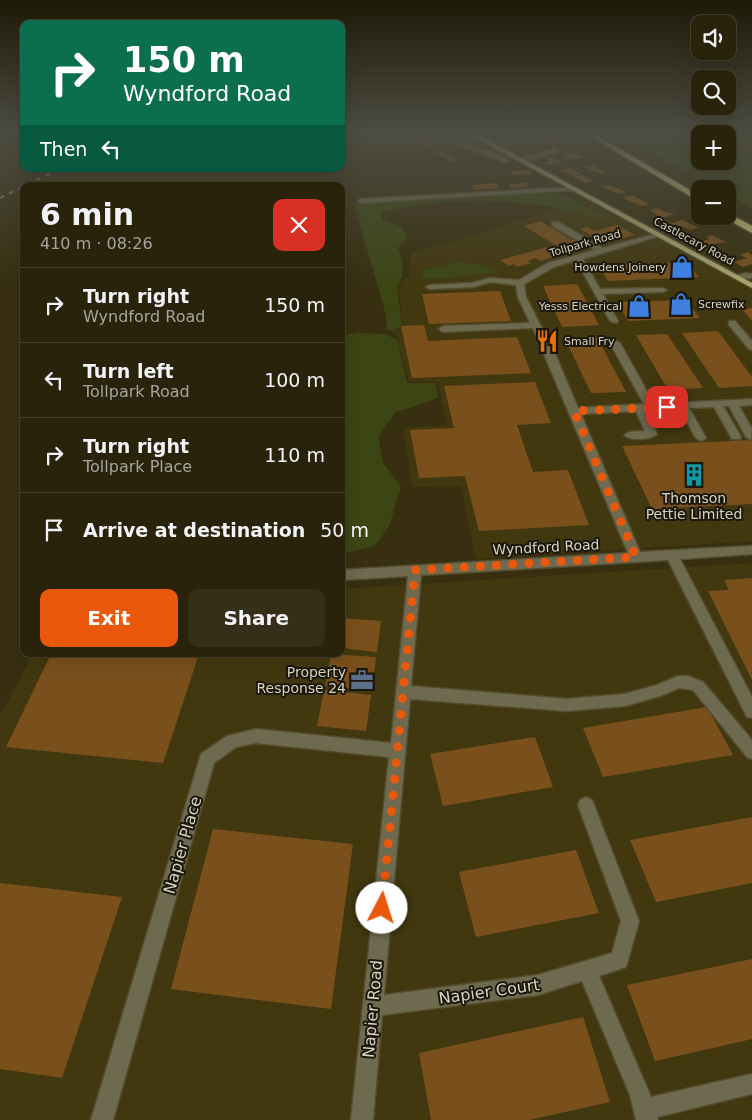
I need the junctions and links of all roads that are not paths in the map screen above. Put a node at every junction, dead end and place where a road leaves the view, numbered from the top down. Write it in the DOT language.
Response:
graph roads {
  1 [pos="566,184"];
  2 [pos="674,184"];
  3 [pos="575,189"];
  4 [pos="691,195"];
  5 [pos="361,201"];
  6 [pos="736,212"];
  7 [pos="736,221"];
  8 [pos="752,221"];
  9 [pos="555,224"];
  10 [pos="752,230"];
  11 [pos="659,235"];
  12 [pos="602,251"];
  13 [pos="578,258"];
  14 [pos="752,276"];
  15 [pos="737,277"];
  16 [pos="520,283"];
  17 [pos="752,286"];
  18 [pos="430,287"];
  19 [pos="663,290"];
  20 [pos="598,292"];
  21 [pos="614,321"];
  22 [pos="732,323"];
  23 [pos="536,325"];
  24 [pos="443,329"];
  25 [pos="615,343"];
  26 [pos="752,347"];
  27 [pos="752,402"];
  28 [pos="717,404"];
  29 [pos="732,404"];
  30 [pos="683,406"];
  31 [pos="645,408"];
  32 [pos="574,411"];
  33 [pos="629,435"];
  34 [pos="736,437"];
  35 [pos="751,437"];
  36 [pos="701,438"];
  37 [pos="752,550"];
  38 [pos="672,555"];
  39 [pos="636,557"];
  40 [pos="415,570"];
  41 [pos="345,575"];
  42 [pos="403,692"];
  43 [pos="752,712"];
  44 [pos="397,751"];
  45 [pos="752,752"];
  46 [pos="586,806"];
  47 [pos="587,970"];
  48 [pos="373,1006"];
  49 [pos="752,1084"];
  50 [pos="645,1114"];
  51 [pos="102,1120"];
  52 [pos="362,1120"];
  1 -- 3 [label="main road, Castlecary Road"];
  2 -- 4 [label="highway"];
  3 -- 5 [label="street"];
  3 -- 11 [label="main road, Castlecary Road"];
  6 -- 8 [label="highway"];
  7 -- 10 [label="highway"];
  9 -- 12 [label="street"];
  11 -- 12 [label="street, Tollpark Road"];
  11 -- 15 [label="main road, Castlecary Road"];
  12 -- 13 [label="street, Tollpark Road"];
  13 -- 16 [label="street, Tollpark Road"];
  13 -- 20 [label="street"];
  14 -- 15 [label="street"];
  15 -- 17 [label="main road, Castlecary Road"];
  16 -- 18 [label="street"];
  16 -- 23 [label="street"];
  19 -- 20 [label="street"];
  20 -- 21 [label="street"];
  22 -- 26 [label="street"];
  23 -- 24 [label="street"];
  23 -- 32 [label="street"];
  25 -- 31 [label="street"];
  27 -- 29 [label="street"];
  28 -- 29 [label="street"];
  28 -- 30 [label="street"];
  28 -- 34 [label="street"];
  29 -- 35 [label="street"];
  30 -- 31 [label="street"];
  30 -- 36 [label="street"];
  31 -- 32 [label="street"];
  31 -- 33 [label="street"];
  32 -- 39 [label="street"];
  37 -- 38 [label="street, Wyndford Road"];
  38 -- 39 [label="street, Wyndford Road"];
  38 -- 43 [label="street"];
  39 -- 40 [label="street, Wyndford Road"];
  40 -- 41 [label="street, Wyndford Road"];
  40 -- 42 [label="street, Napier Road"];
  42 -- 44 [label="street, Napier Road"];
  42 -- 45 [label="street"];
  44 -- 48 [label="street, Napier Road"];
  44 -- 51 [label="street, Napier Place"];
  46 -- 47 [label="street, Napier Court"];
  47 -- 48 [label="street, Napier Court"];
  47 -- 50 [label="street"];
  48 -- 52 [label="street, Napier Road"];
  49 -- 50 [label="street"];
}
